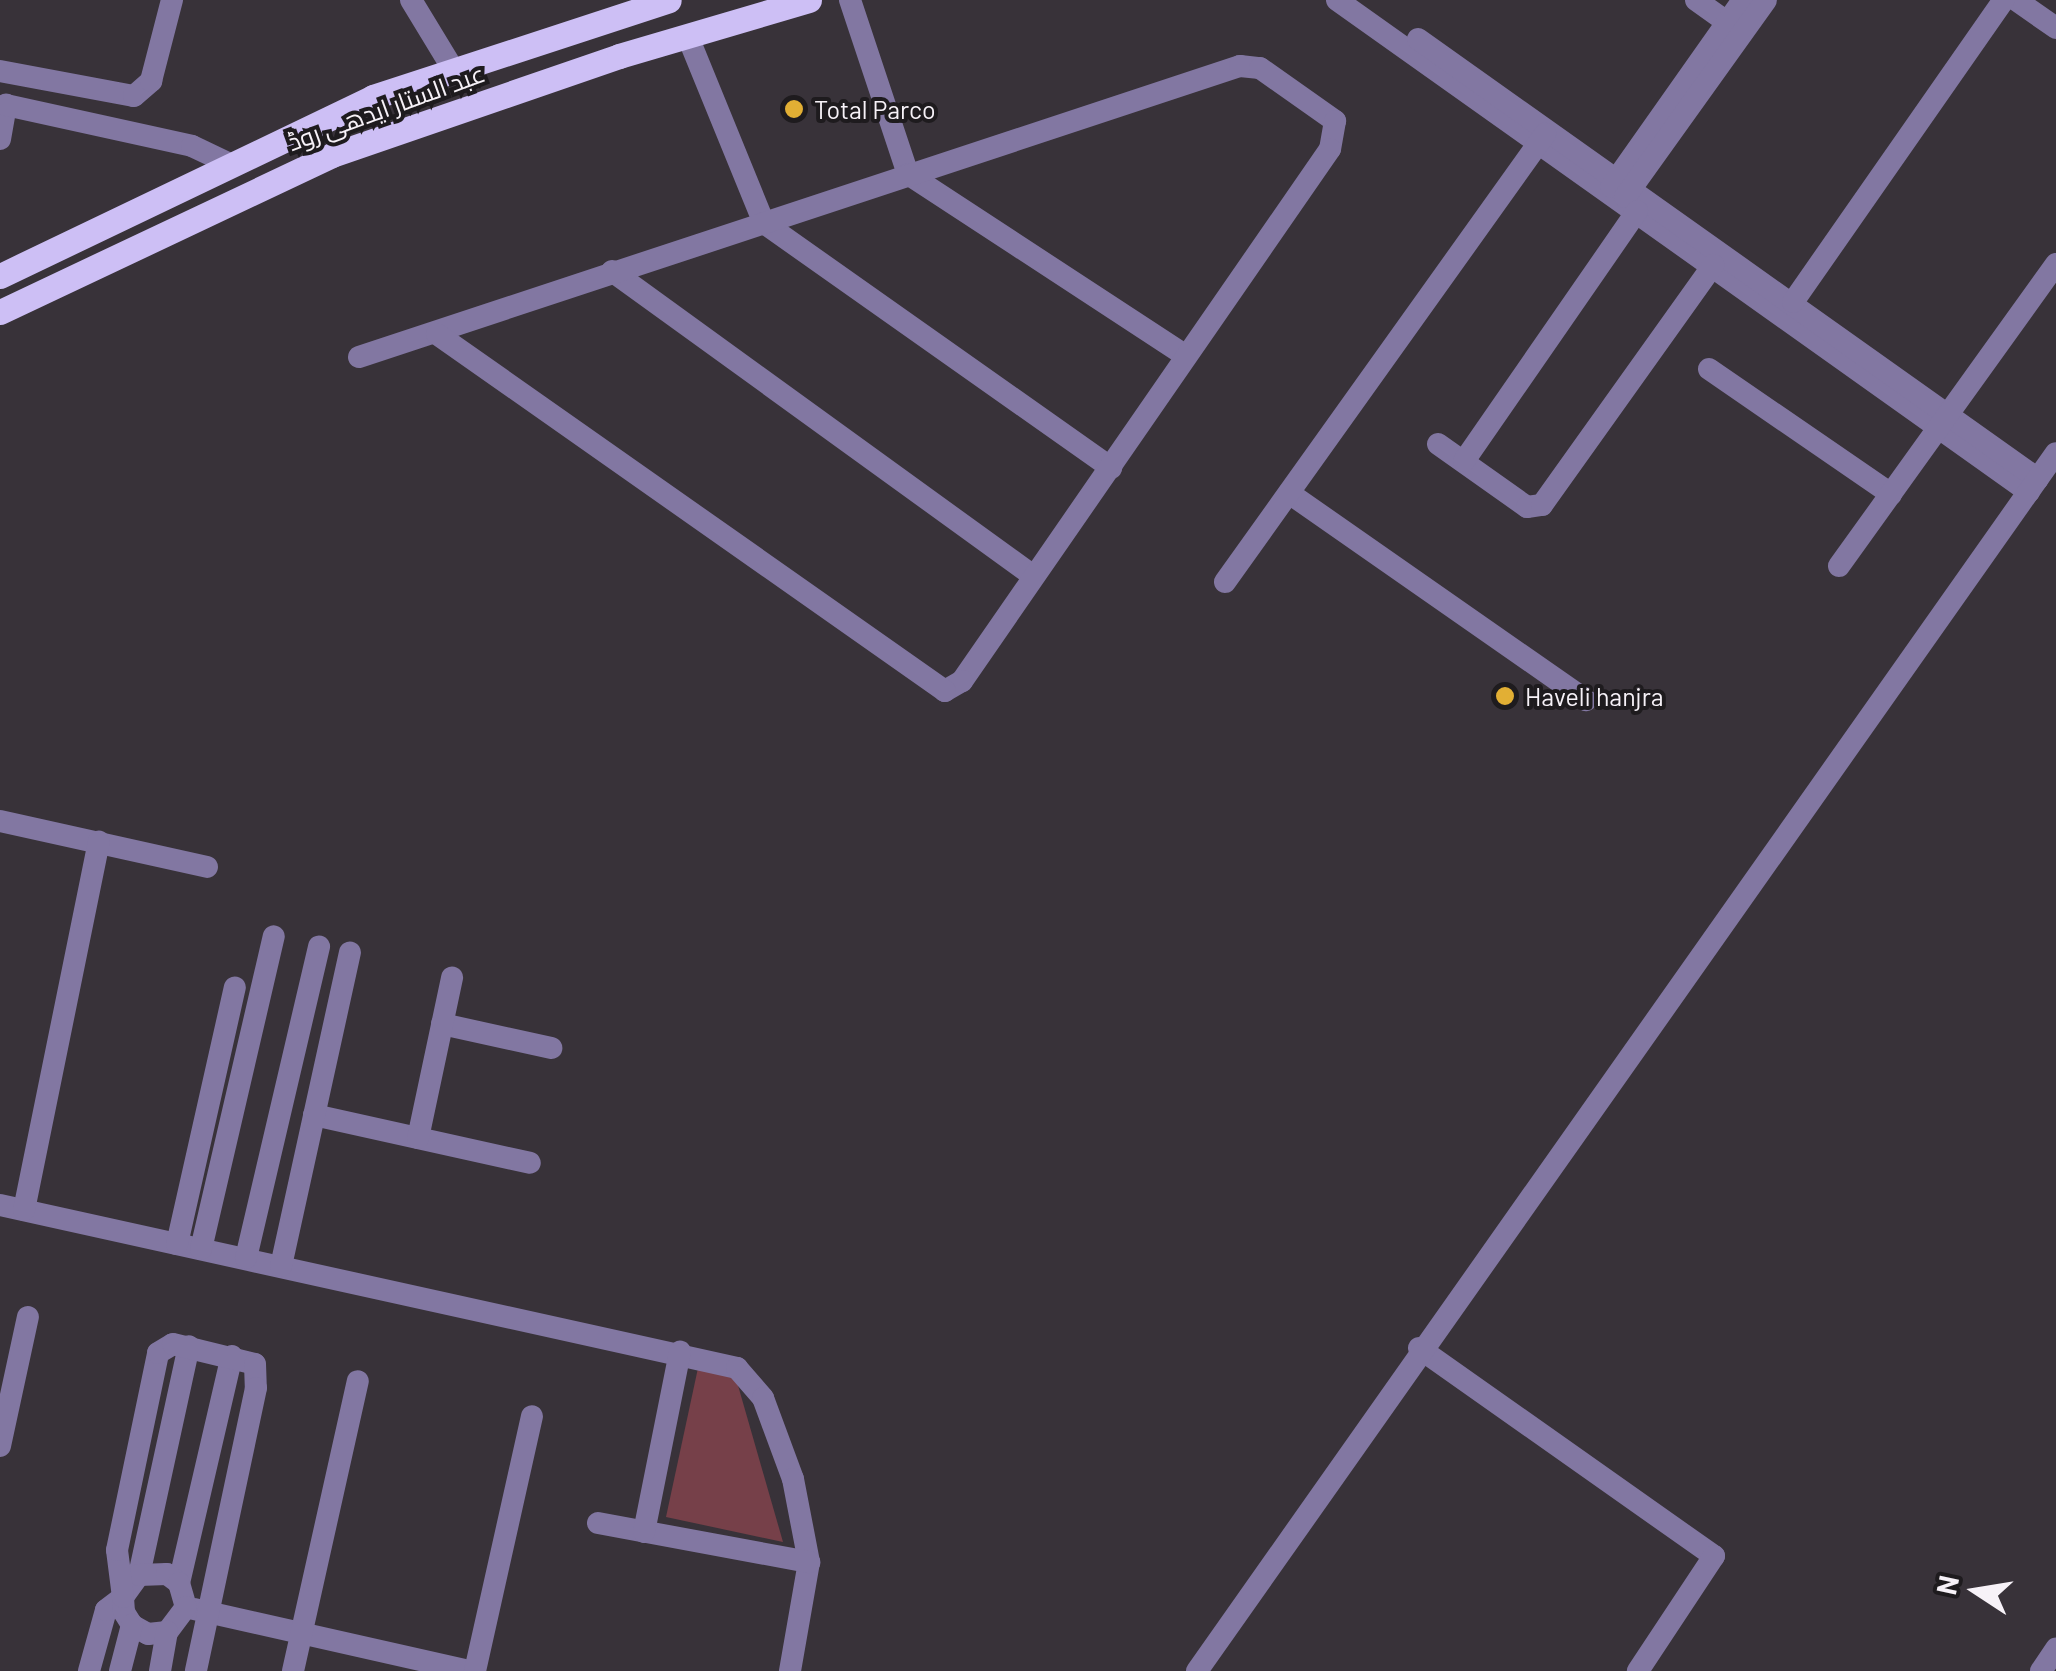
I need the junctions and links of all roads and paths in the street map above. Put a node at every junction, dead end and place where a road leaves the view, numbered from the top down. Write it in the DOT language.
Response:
graph roads {
  1 [pos="172,0"];
  2 [pos="411,0"];
  3 [pos="669,0"];
  4 [pos="809,0"];
  5 [pos="850,0"];
  6 [pos="1696,0"];
  7 [pos="1743,0"];
  8 [pos="1766,0"];
  9 [pos="2004,0"];
  10 [pos="2016,0"];
  11 [pos="1356,2"];
  12 [pos="1734,28"];
  13 [pos="2056,28"];
  14 [pos="688,36"];
  15 [pos="453,69"];
  16 [pos="0,71"];
  17 [pos="1544,135"];
  18 [pos="0,139"];
  19 [pos="232,164"];
  20 [pos="908,174"];
  21 [pos="1624,193"];
  22 [pos="246,194"];
  23 [pos="764,223"];
  24 [pos="2056,264"];
  25 [pos="1713,265"];
  26 [pos="612,271"];
  27 [pos="0,276"];
  28 [pos="1793,302"];
  29 [pos="0,312"];
  30 [pos="438,334"];
  31 [pos="1186,356"];
  32 [pos="359,357"];
  33 [pos="1709,369"];
  34 [pos="1944,419"];
  35 [pos="1438,444"];
  36 [pos="2056,453"];
  37 [pos="1464,462"];
  38 [pos="1111,468"];
  39 [pos="2034,485"];
  40 [pos="1289,492"];
  41 [pos="1891,494"];
  42 [pos="1839,566"];
  43 [pos="1032,575"];
  44 [pos="1225,582"];
  45 [pos="1586,700"];
  46 [pos="0,821"];
  47 [pos="99,842"];
  48 [pos="206,867"];
  49 [pos="274,936"];
  50 [pos="319,946"];
  51 [pos="350,952"];
  52 [pos="452,978"];
  53 [pos="234,987"];
  54 [pos="442,1024"];
  55 [pos="551,1048"];
  56 [pos="314,1115"];
  57 [pos="418,1138"];
  58 [pos="530,1163"];
  59 [pos="0,1205"];
  60 [pos="24,1210"];
  61 [pos="178,1244"];
  62 [pos="202,1249"];
  63 [pos="246,1258"];
  64 [pos="281,1266"];
  65 [pos="28,1317"];
  66 [pos="189,1346"];
  67 [pos="1419,1348"];
  68 [pos="680,1352"];
  69 [pos="232,1356"];
  70 [pos="358,1381"];
  71 [pos="532,1416"];
  72 [pos="0,1446"];
  73 [pos="598,1523"];
  74 [pos="644,1532"];
  75 [pos="809,1562"];
  76 [pos="139,1576"];
  77 [pos="179,1583"];
  78 [pos="124,1597"];
  79 [pos="196,1610"];
  80 [pos="132,1625"];
  81 [pos="168,1632"];
  82 [pos="301,1634"];
  83 [pos="2056,1649"];
  84 [pos="89,1671"];
  85 [pos="120,1671"];
  86 [pos="160,1671"];
  87 [pos="196,1671"];
  88 [pos="293,1671"];
  89 [pos="472,1671"];
  90 [pos="790,1671"];
  91 [pos="1196,1671"];
  92 [pos="1638,1671"];
  93 [pos="2040,1671"];
  1 -- 16 [label="street"];
  2 -- 15 [label="street"];
  3 -- 15 [label="main road, عبد الستار ایدھی روڈ"];
  4 -- 14 [label="main road, عبد الستار ایدھی روڈ"];
  5 -- 20 [label="street"];
  6 -- 12 [label="street"];
  7 -- 12 [label="street"];
  8 -- 12 [label="street"];
  9 -- 28 [label="street"];
  10 -- 13 [label="street"];
  11 -- 17 [label="street"];
  12 -- 21 [label="street"];
  14 -- 22 [label="main road, عبد الستار ایدھی روڈ"];
  14 -- 23 [label="street"];
  15 -- 19 [label="main road, عبد الستار ایدھی روڈ"];
  17 -- 21 [label="street"];
  17 -- 40 [label="street"];
  18 -- 19 [label="street"];
  19 -- 22 [label="main road"];
  19 -- 27 [label="main road, عبد الستار ایدھی روڈ"];
  20 -- 23 [label="street"];
  20 -- 31 [label="street"];
  20 -- 31 [label="street"];
  21 -- 25 [label="street"];
  21 -- 28 [label="street"];
  21 -- 37 [label="street"];
  22 -- 29 [label="main road, عبد الستار ایدھی روڈ"];
  23 -- 26 [label="street"];
  23 -- 38 [label="street"];
  24 -- 34 [label="street"];
  25 -- 34 [label="street"];
  25 -- 37 [label="street"];
  26 -- 30 [label="street"];
  26 -- 43 [label="street"];
  28 -- 34 [label="street"];
  30 -- 32 [label="street"];
  30 -- 43 [label="street"];
  31 -- 38 [label="street"];
  33 -- 41 [label="street"];
  34 -- 39 [label="street"];
  34 -- 41 [label="street"];
  35 -- 37 [label="street"];
  36 -- 39 [label="street"];
  38 -- 43 [label="street"];
  39 -- 67 [label="street"];
  40 -- 44 [label="street"];
  40 -- 45 [label="street"];
  41 -- 42 [label="street"];
  46 -- 47 [label="street"];
  47 -- 48 [label="street"];
  47 -- 60 [label="street"];
  49 -- 62 [label="street"];
  50 -- 63 [label="street"];
  51 -- 56 [label="street"];
  52 -- 54 [label="street"];
  53 -- 61 [label="street"];
  54 -- 55 [label="street"];
  54 -- 57 [label="street"];
  56 -- 57 [label="street"];
  56 -- 64 [label="street"];
  57 -- 58 [label="street"];
  59 -- 60 [label="street"];
  60 -- 61 [label="street"];
  61 -- 62 [label="street"];
  62 -- 63 [label="street"];
  63 -- 64 [label="street"];
  64 -- 68 [label="street"];
  65 -- 72 [label="street"];
  66 -- 69 [label="street"];
  66 -- 76 [label="street"];
  66 -- 78 [label="street"];
  67 -- 91 [label="street"];
  67 -- 92 [label="street"];
  68 -- 74 [label="street"];
  68 -- 75 [label="street"];
  69 -- 77 [label="street"];
  69 -- 79 [label="street"];
  70 -- 82 [label="street"];
  71 -- 89 [label="street"];
  73 -- 74 [label="street"];
  74 -- 75 [label="street"];
  75 -- 90 [label="street"];
  76 -- 77 [label="street"];
  76 -- 78 [label="street"];
  77 -- 79 [label="street"];
  78 -- 80 [label="street"];
  78 -- 84 [label="street"];
  79 -- 81 [label="street"];
  79 -- 82 [label="street"];
  79 -- 87 [label="street"];
  80 -- 81 [label="street"];
  80 -- 85 [label="street"];
  81 -- 86 [label="street"];
  82 -- 88 [label="street"];
  82 -- 89 [label="street"];
  83 -- 93 [label="street"];
}
